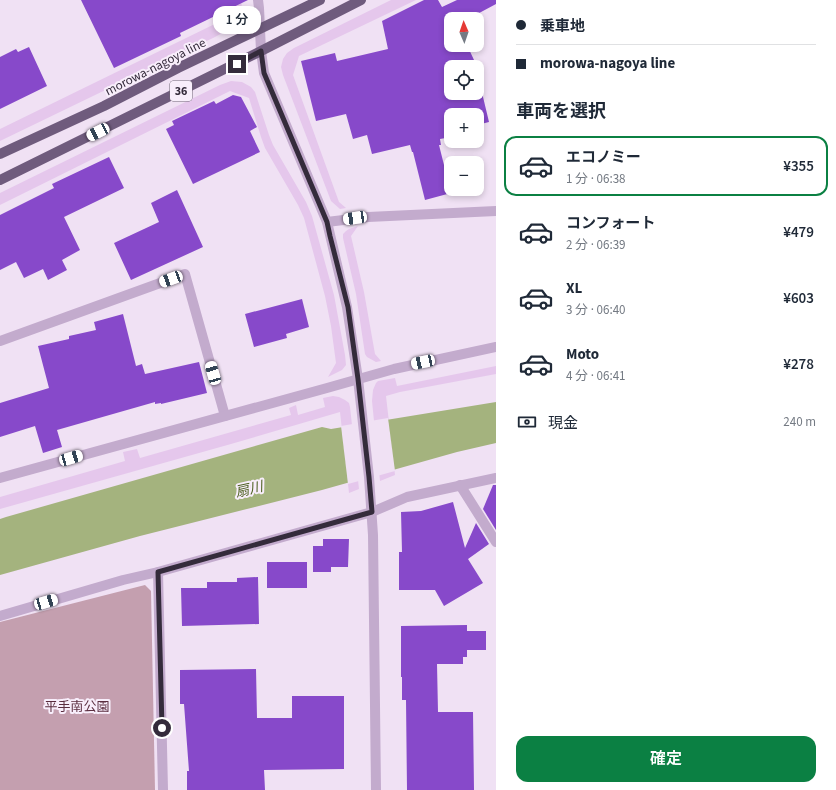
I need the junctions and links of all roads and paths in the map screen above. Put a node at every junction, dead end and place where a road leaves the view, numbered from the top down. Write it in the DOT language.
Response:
graph roads {
  1 [pos="258,0"];
  2 [pos="320,0"];
  3 [pos="362,0"];
  4 [pos="261,29"];
  5 [pos="261,51"];
  6 [pos="0,154"];
  7 [pos="0,180"];
  8 [pos="496,211"];
  9 [pos="327,222"];
  10 [pos="0,341"];
  11 [pos="496,347"];
  12 [pos="358,379"];
  13 [pos="225,416"];
  14 [pos="0,478"];
  15 [pos="496,478"];
  16 [pos="460,485"];
  17 [pos="372,512"];
  18 [pos="496,542"];
  19 [pos="158,572"];
  20 [pos="0,616"];
  21 [pos="163,790"];
  22 [pos="376,790"];
  1 -- 4 [label="street"];
  2 -- 4 [label="main road, morowa-nagoya line / 36"];
  3 -- 5 [label="main road, 36"];
  4 -- 5 [label="street"];
  4 -- 6 [label="main road, morowa-nagoya line / 36"];
  5 -- 7 [label="main road, 36"];
  5 -- 9 [label="street"];
  8 -- 9 [label="street"];
  9 -- 12 [label="street"];
  10 -- 13 [label="street"];
  11 -- 12 [label="street"];
  12 -- 13 [label="street"];
  12 -- 17 [label="street"];
  13 -- 14 [label="street"];
  15 -- 16 [label="street"];
  16 -- 17 [label="street"];
  16 -- 18 [label="street"];
  17 -- 19 [label="street"];
  17 -- 22 [label="street"];
  19 -- 20 [label="street"];
  19 -- 21 [label="street"];
}
